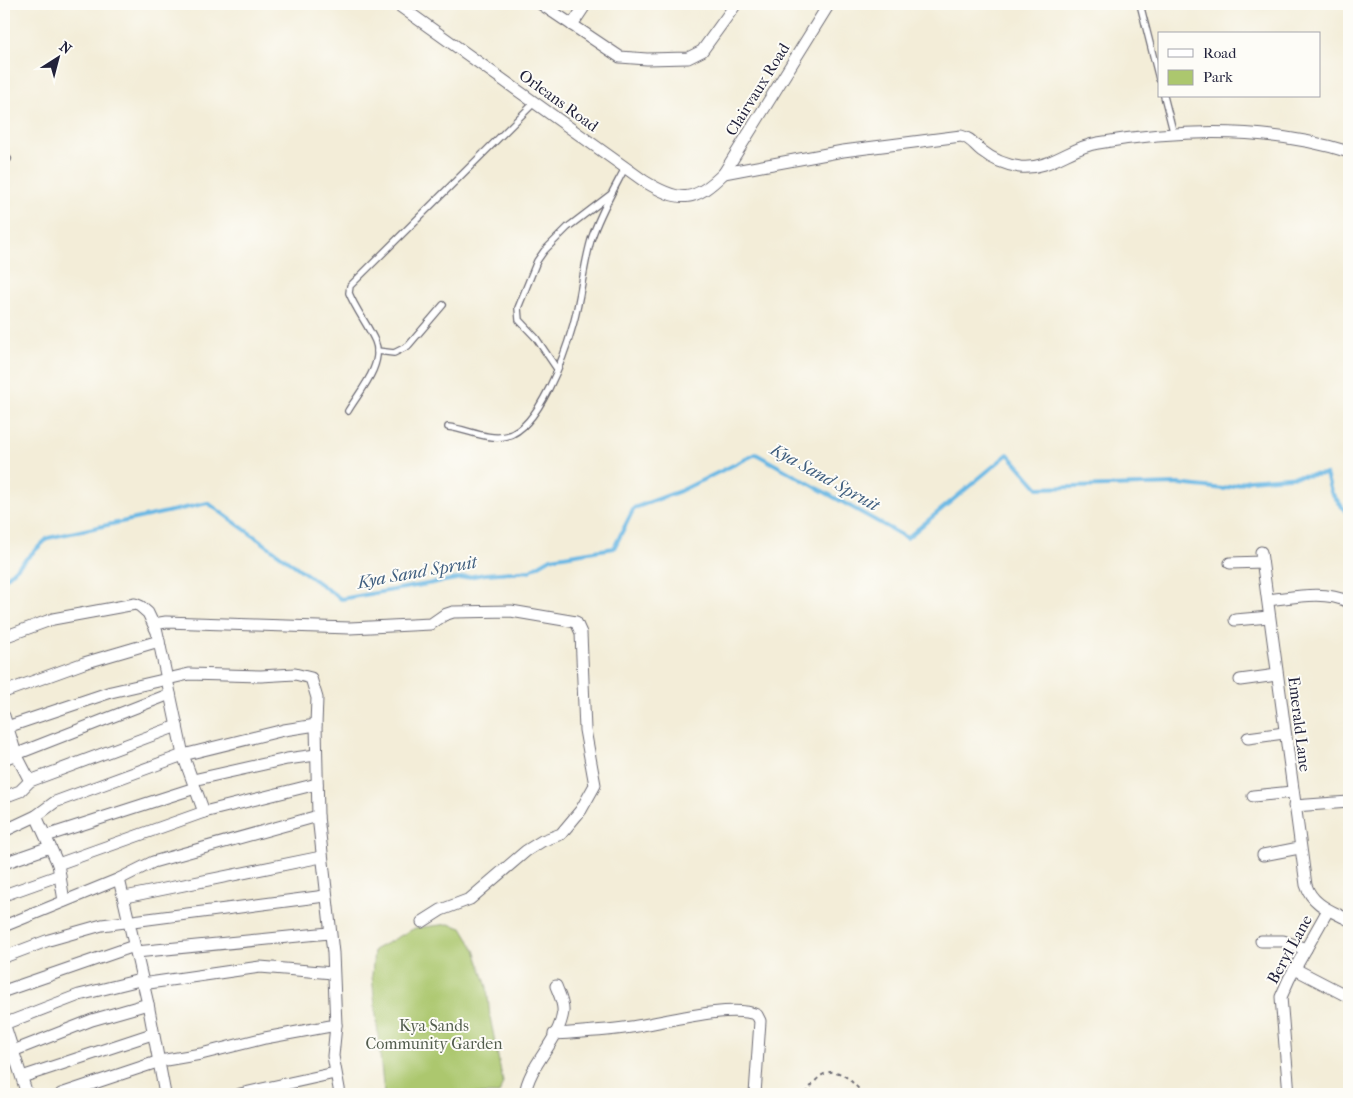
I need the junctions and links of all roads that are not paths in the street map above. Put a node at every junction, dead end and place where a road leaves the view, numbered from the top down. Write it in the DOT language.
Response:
graph roads {
  1 [pos="397,4"];
  2 [pos="542,4"];
  3 [pos="586,4"];
  4 [pos="736,4"];
  5 [pos="829,4"];
  6 [pos="1140,4"];
  7 [pos="572,24"];
  8 [pos="1158,75"];
  9 [pos="1165,98"];
  10 [pos="534,102"];
  11 [pos="1174,135"];
  12 [pos="1349,152"];
  13 [pos="625,168"];
  14 [pos="724,173"];
  15 [pos="709,188"];
  16 [pos="612,194"];
  17 [pos="443,305"];
  18 [pos="377,351"];
  19 [pos="557,369"];
  20 [pos="348,411"];
  21 [pos="448,428"];
  22 [pos="1230,563"];
  23 [pos="1268,600"];
  24 [pos="1349,602"];
  25 [pos="1269,617"];
  26 [pos="1235,620"];
  27 [pos="154,624"];
  28 [pos="4,637"];
  29 [pos="159,641"];
  30 [pos="1277,675"];
  31 [pos="166,678"];
  32 [pos="1240,680"];
  33 [pos="4,692"];
  34 [pos="170,694"];
  35 [pos="5,724"];
  36 [pos="316,725"];
  37 [pos="177,726"];
  38 [pos="1284,733"];
  39 [pos="1248,738"];
  40 [pos="16,754"];
  41 [pos="183,755"];
  42 [pos="316,755"];
  43 [pos="4,759"];
  44 [pos="30,781"];
  45 [pos="194,784"];
  46 [pos="317,784"];
  47 [pos="1292,792"];
  48 [pos="1253,796"];
  49 [pos="4,797"];
  50 [pos="1349,802"];
  51 [pos="1294,806"];
  52 [pos="204,812"];
  53 [pos="36,816"];
  54 [pos="318,816"];
  55 [pos="4,831"];
  56 [pos="48,841"];
  57 [pos="1299,848"];
  58 [pos="1263,855"];
  59 [pos="321,857"];
  60 [pos="4,863"];
  61 [pos="58,870"];
  62 [pos="119,879"];
  63 [pos="4,894"];
  64 [pos="325,896"];
  65 [pos="125,897"];
  66 [pos="64,901"];
  67 [pos="1328,910"];
  68 [pos="1349,920"];
  69 [pos="422,922"];
  70 [pos="130,923"];
  71 [pos="4,926"];
  72 [pos="329,933"];
  73 [pos="1261,941"];
  74 [pos="135,949"];
  75 [pos="1306,949"];
  76 [pos="4,957"];
  77 [pos="1295,969"];
  78 [pos="334,974"];
  79 [pos="141,982"];
  80 [pos="556,986"];
  81 [pos="4,991"];
  82 [pos="1349,997"];
  83 [pos="148,1004"];
  84 [pos="4,1024"];
  85 [pos="336,1025"];
  86 [pos="152,1034"];
  87 [pos="554,1034"];
  88 [pos="13,1051"];
  89 [pos="160,1061"];
  90 [pos="335,1073"];
  91 [pos="22,1077"];
  92 [pos="27,1094"];
  93 [pos="61,1094"];
  94 [pos="165,1094"];
  95 [pos="240,1094"];
  96 [pos="340,1094"];
  97 [pos="526,1094"];
  98 [pos="755,1094"];
  99 [pos="1289,1094"];
  1 -- 10 [label="street, Orleans Road"];
  2 -- 7 [label="street"];
  3 -- 7 [label="street"];
  4 -- 7 [label="street"];
  5 -- 14 [label="street, Clairvaux Road"];
  6 -- 8 [label="lane"];
  9 -- 11 [label="lane"];
  10 -- 13 [label="street, Orleans Road"];
  10 -- 18 [label="lane"];
  11 -- 12 [label="street"];
  11 -- 14 [label="street"];
  13 -- 15 [label="street, Orleans Road"];
  13 -- 16 [label="lane"];
  14 -- 15 [label="street, Clairvaux Road"];
  16 -- 19 [label="lane"];
  16 -- 19 [label="lane"];
  17 -- 18 [label="lane"];
  18 -- 20 [label="lane"];
  19 -- 21 [label="lane"];
  22 -- 23 [label="street, Emerald Lane"];
  23 -- 24 [label="street"];
  23 -- 25 [label="street, Emerald Lane"];
  25 -- 26 [label="street"];
  25 -- 30 [label="street, Emerald Lane"];
  27 -- 28 [label="street"];
  27 -- 29 [label="street"];
  27 -- 69 [label="street"];
  29 -- 31 [label="street"];
  29 -- 33 [label="street"];
  30 -- 32 [label="street"];
  30 -- 38 [label="street, Emerald Lane"];
  31 -- 34 [label="street"];
  31 -- 35 [label="street"];
  31 -- 36 [label="street"];
  34 -- 37 [label="street"];
  34 -- 40 [label="street"];
  35 -- 40 [label="street"];
  36 -- 41 [label="street"];
  36 -- 42 [label="street"];
  37 -- 41 [label="street"];
  37 -- 44 [label="street"];
  38 -- 39 [label="street"];
  38 -- 47 [label="street, Emerald Lane"];
  40 -- 43 [label="street"];
  40 -- 44 [label="street"];
  41 -- 45 [label="street"];
  41 -- 53 [label="street"];
  42 -- 45 [label="street"];
  42 -- 46 [label="street"];
  44 -- 49 [label="street"];
  45 -- 52 [label="street"];
  45 -- 56 [label="street"];
  46 -- 52 [label="street"];
  46 -- 54 [label="street"];
  47 -- 48 [label="street"];
  47 -- 51 [label="street, Emerald Lane"];
  50 -- 51 [label="street"];
  51 -- 57 [label="street, Emerald Lane"];
  52 -- 61 [label="street"];
  53 -- 55 [label="street"];
  53 -- 56 [label="street"];
  54 -- 59 [label="street"];
  54 -- 62 [label="street"];
  56 -- 60 [label="street"];
  56 -- 61 [label="street"];
  57 -- 58 [label="street"];
  57 -- 67 [label="street, Emerald Lane"];
  59 -- 64 [label="street"];
  59 -- 65 [label="street"];
  61 -- 63 [label="street"];
  61 -- 66 [label="street"];
  62 -- 65 [label="street"];
  62 -- 66 [label="street"];
  64 -- 70 [label="street"];
  64 -- 72 [label="street"];
  65 -- 70 [label="street"];
  66 -- 71 [label="street"];
  67 -- 68 [label="street"];
  67 -- 75 [label="street, Beryl Lane"];
  70 -- 74 [label="street"];
  70 -- 76 [label="street"];
  72 -- 74 [label="street"];
  72 -- 78 [label="street"];
  73 -- 75 [label="street"];
  74 -- 79 [label="street"];
  74 -- 81 [label="street"];
  75 -- 77 [label="street, Beryl Lane"];
  77 -- 82 [label="street"];
  77 -- 99 [label="street, Beryl Lane"];
  78 -- 79 [label="street"];
  78 -- 85 [label="street"];
  79 -- 83 [label="street"];
  79 -- 84 [label="street"];
  80 -- 87 [label="street"];
  83 -- 86 [label="street"];
  83 -- 88 [label="street"];
  84 -- 88 [label="street"];
  85 -- 89 [label="street"];
  85 -- 90 [label="street"];
  86 -- 89 [label="street"];
  86 -- 91 [label="street"];
  87 -- 97 [label="street"];
  87 -- 98 [label="street"];
  88 -- 91 [label="street"];
  89 -- 93 [label="street"];
  89 -- 94 [label="street"];
  90 -- 95 [label="street"];
  90 -- 96 [label="street"];
  91 -- 92 [label="street"];
}
